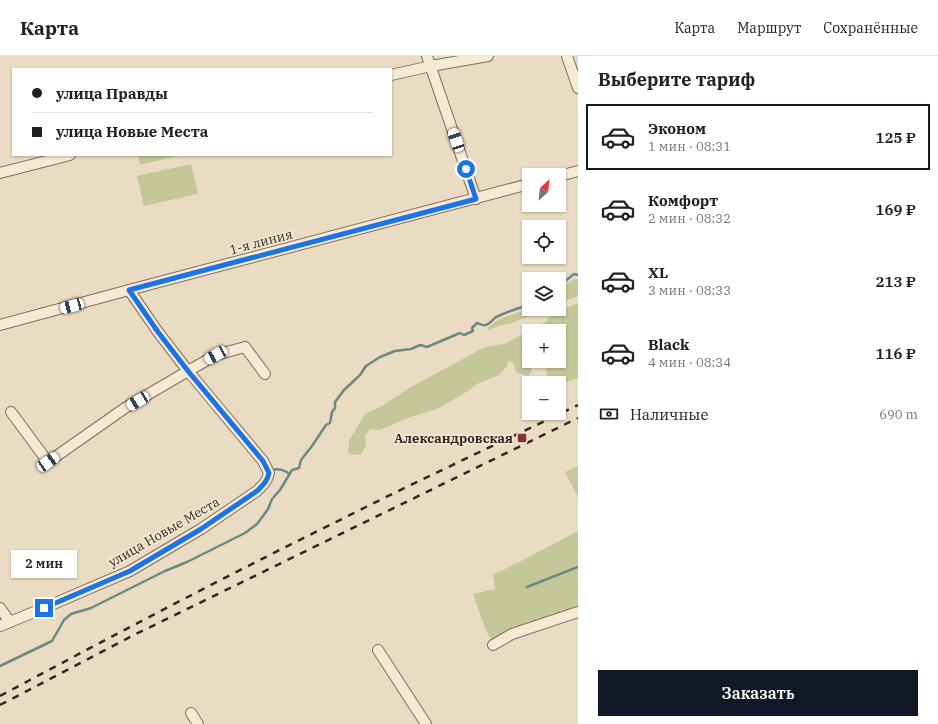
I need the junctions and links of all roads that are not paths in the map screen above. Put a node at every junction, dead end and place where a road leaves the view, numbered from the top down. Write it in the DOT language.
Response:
graph roads {
  1 [pos="427,56"];
  2 [pos="488,56"];
  3 [pos="567,56"];
  4 [pos="431,66"];
  5 [pos="392,75"];
  6 [pos="578,88"];
  7 [pos="66,156"];
  8 [pos="578,170"];
  9 [pos="0,173"];
  10 [pos="566,174"];
  11 [pos="522,186"];
  12 [pos="476,199"];
  13 [pos="129,290"];
  14 [pos="0,325"];
  15 [pos="188,371"];
  16 [pos="265,374"];
  17 [pos="10,412"];
  18 [pos="0,608"];
  19 [pos="578,612"];
  20 [pos="5,624"];
  21 [pos="493,645"];
  22 [pos="378,650"];
  23 [pos="191,713"];
  24 [pos="198,724"];
  25 [pos="426,724"];
  1 -- 4 [label="street"];
  2 -- 4 [label="street"];
  3 -- 6 [label="street"];
  4 -- 5 [label="street"];
  4 -- 12 [label="street"];
  7 -- 9 [label="street"];
  8 -- 10 [label="street"];
  11 -- 12 [label="street, 1-я линия"];
  12 -- 13 [label="street, 1-я линия"];
  13 -- 14 [label="street, 1-я линия"];
  13 -- 15 [label="street"];
  15 -- 16 [label="street"];
  15 -- 17 [label="street"];
  15 -- 20 [label="street, улица Новые Места"];
  18 -- 20 [label="street"];
  19 -- 21 [label="street"];
  22 -- 25 [label="street"];
  23 -- 24 [label="street"];
}
